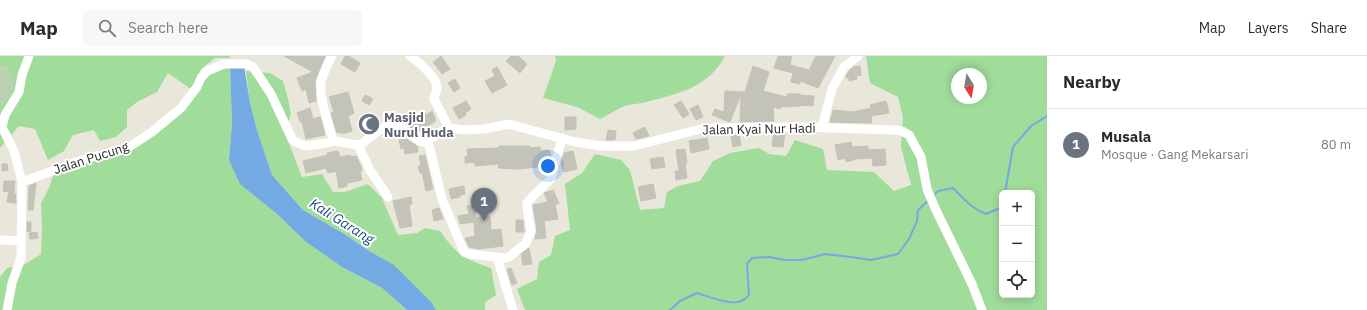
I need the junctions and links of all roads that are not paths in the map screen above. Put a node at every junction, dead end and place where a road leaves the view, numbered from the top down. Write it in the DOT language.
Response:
graph roads {
  1 [pos="29,56"];
  2 [pos="332,56"];
  3 [pos="410,56"];
  4 [pos="858,56"];
  5 [pos="449,128"];
  6 [pos="822,128"];
  7 [pos="562,138"];
  8 [pos="333,141"];
  9 [pos="428,141"];
  10 [pos="358,145"];
  11 [pos="22,182"];
  12 [pos="388,197"];
  13 [pos="0,240"];
  14 [pos="21,241"];
  15 [pos="497,257"];
  16 [pos="6,310"];
  17 [pos="513,310"];
  18 [pos="982,310"];
  1 -- 11 [label="street"];
  2 -- 8 [label="street"];
  3 -- 5 [label="street"];
  4 -- 6 [label="street, Jalan Kyai Nur Hadi"];
  5 -- 7 [label="street, Jalan Kyai Nur Hadi"];
  5 -- 9 [label="street"];
  6 -- 7 [label="street, Jalan Kyai Nur Hadi"];
  6 -- 18 [label="street"];
  7 -- 15 [label="street"];
  8 -- 10 [label="street"];
  8 -- 11 [label="street, Jalan Pucung"];
  9 -- 10 [label="street"];
  9 -- 15 [label="street"];
  10 -- 12 [label="street"];
  11 -- 14 [label="street"];
  13 -- 14 [label="street"];
  14 -- 16 [label="street"];
  15 -- 17 [label="street"];
}
